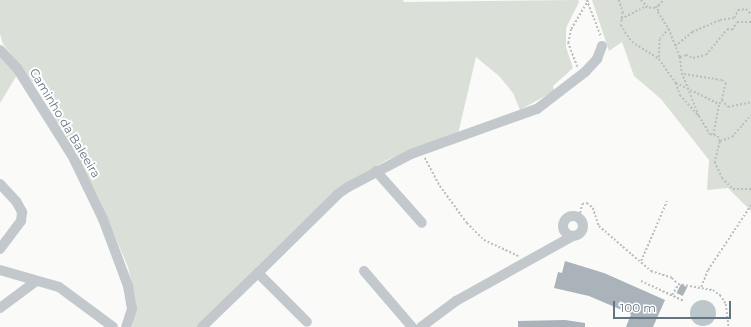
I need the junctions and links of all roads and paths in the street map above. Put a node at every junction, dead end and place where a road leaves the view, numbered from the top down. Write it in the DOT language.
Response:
graph roads {
  1 [pos="619,0"];
  2 [pos="641,0"];
  3 [pos="664,0"];
  4 [pos="587,1"];
  5 [pos="659,5"];
  6 [pos="649,8"];
  7 [pos="751,14"];
  8 [pos="734,18"];
  9 [pos="621,19"];
  10 [pos="737,22"];
  11 [pos="751,22"];
  12 [pos="669,29"];
  13 [pos="602,46"];
  14 [pos="675,46"];
  15 [pos="0,50"];
  16 [pos="680,57"];
  17 [pos="659,59"];
  18 [pos="682,73"];
  19 [pos="581,76"];
  20 [pos="676,83"];
  21 [pos="690,90"];
  22 [pos="722,100"];
  23 [pos="751,102"];
  24 [pos="719,104"];
  25 [pos="699,116"];
  26 [pos="751,116"];
  27 [pos="713,135"];
  28 [pos="720,141"];
  29 [pos="421,151"];
  30 [pos="376,171"];
  31 [pos="0,184"];
  32 [pos="751,189"];
  33 [pos="667,201"];
  34 [pos="751,205"];
  35 [pos="579,217"];
  36 [pos="422,222"];
  37 [pos="573,236"];
  38 [pos="0,249"];
  39 [pos="641,262"];
  40 [pos="524,264"];
  41 [pos="0,270"];
  42 [pos="364,272"];
  43 [pos="258,273"];
  44 [pos="641,281"];
  45 [pos="35,282"];
  46 [pos="678,284"];
  47 [pos="701,287"];
  48 [pos="672,295"];
  49 [pos="684,301"];
  50 [pos="0,308"];
  51 [pos="307,322"];
  52 [pos="113,327"];
  53 [pos="126,327"];
  54 [pos="202,327"];
  55 [pos="412,327"];
  56 [pos="421,327"];
  57 [pos="729,327"];
  1 -- 9 [label="path"];
  2 -- 6 [label="path"];
  3 -- 5 [label="path"];
  4 -- 13 [label="path"];
  4 -- 19 [label="path"];
  5 -- 6 [label="path"];
  5 -- 12 [label="path"];
  6 -- 9 [label="path"];
  7 -- 8 [label="path"];
  8 -- 10 [label="path"];
  8 -- 14 [label="path"];
  9 -- 17 [label="path"];
  10 -- 11 [label="path"];
  10 -- 16 [label="path"];
  12 -- 14 [label="path"];
  12 -- 17 [label="path"];
  13 -- 19 [label="street"];
  14 -- 16 [label="path"];
  15 -- 53 [label="street, Caminho da Baleeira"];
  16 -- 18 [label="path"];
  17 -- 20 [label="path"];
  18 -- 21 [label="path"];
  18 -- 22 [label="path"];
  19 -- 29 [label="street"];
  20 -- 21 [label="path"];
  20 -- 25 [label="path"];
  21 -- 24 [label="path"];
  21 -- 25 [label="path"];
  22 -- 23 [label="path"];
  22 -- 24 [label="path"];
  24 -- 27 [label="path"];
  25 -- 27 [label="path"];
  26 -- 28 [label="path"];
  27 -- 28 [label="path"];
  28 -- 32 [label="path"];
  29 -- 30 [label="street"];
  29 -- 40 [label="path"];
  30 -- 36 [label="street"];
  30 -- 43 [label="street"];
  31 -- 38 [label="street"];
  33 -- 39 [label="path"];
  34 -- 47 [label="path"];
  35 -- 37 [label="street"];
  35 -- 37 [label="street"];
  35 -- 39 [label="path"];
  37 -- 40 [label="street"];
  39 -- 46 [label="path"];
  40 -- 56 [label="street"];
  41 -- 45 [label="street"];
  42 -- 55 [label="street"];
  43 -- 51 [label="street"];
  43 -- 54 [label="street"];
  44 -- 48 [label="path"];
  45 -- 50 [label="street"];
  45 -- 52 [label="street"];
  46 -- 47 [label="path"];
  46 -- 48 [label="path"];
  47 -- 57 [label="path"];
  48 -- 49 [label="path"];
}
